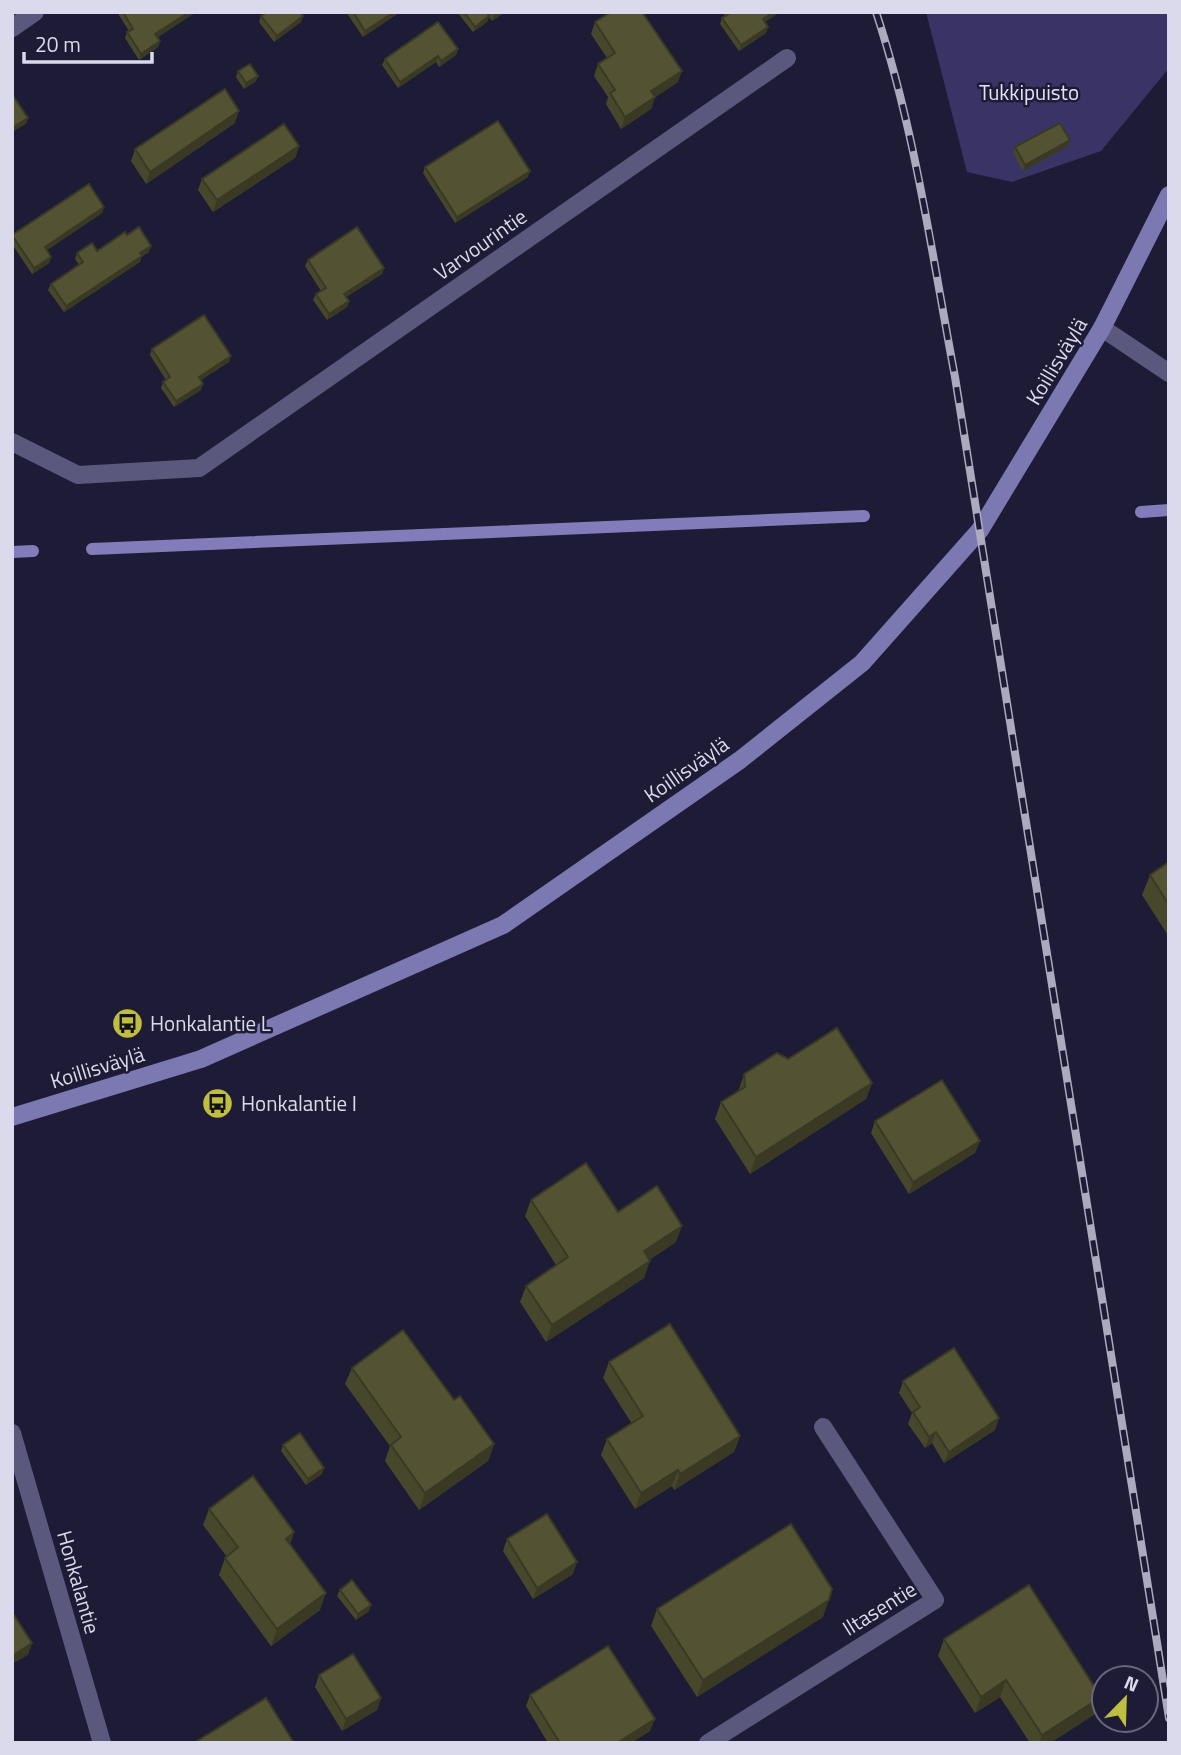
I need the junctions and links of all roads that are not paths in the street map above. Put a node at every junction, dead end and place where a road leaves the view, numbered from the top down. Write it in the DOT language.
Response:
graph roads {
  1 [pos="35,12"];
  2 [pos="12,28"];
  3 [pos="787,58"];
  4 [pos="1169,195"];
  5 [pos="1102,328"];
  6 [pos="1169,373"];
  7 [pos="12,442"];
  8 [pos="12,1117"];
  9 [pos="823,1427"];
  10 [pos="12,1433"];
  11 [pos="102,1743"];
  12 [pos="708,1743"];
  1 -- 2 [label="street"];
  3 -- 7 [label="street, Varvourintie"];
  4 -- 5 [label="main road, Koillisväylä"];
  5 -- 6 [label="street"];
  5 -- 8 [label="main road, Koillisväylä"];
  9 -- 12 [label="street, Iltasentie"];
  10 -- 11 [label="street, Honkalantie"];
}
